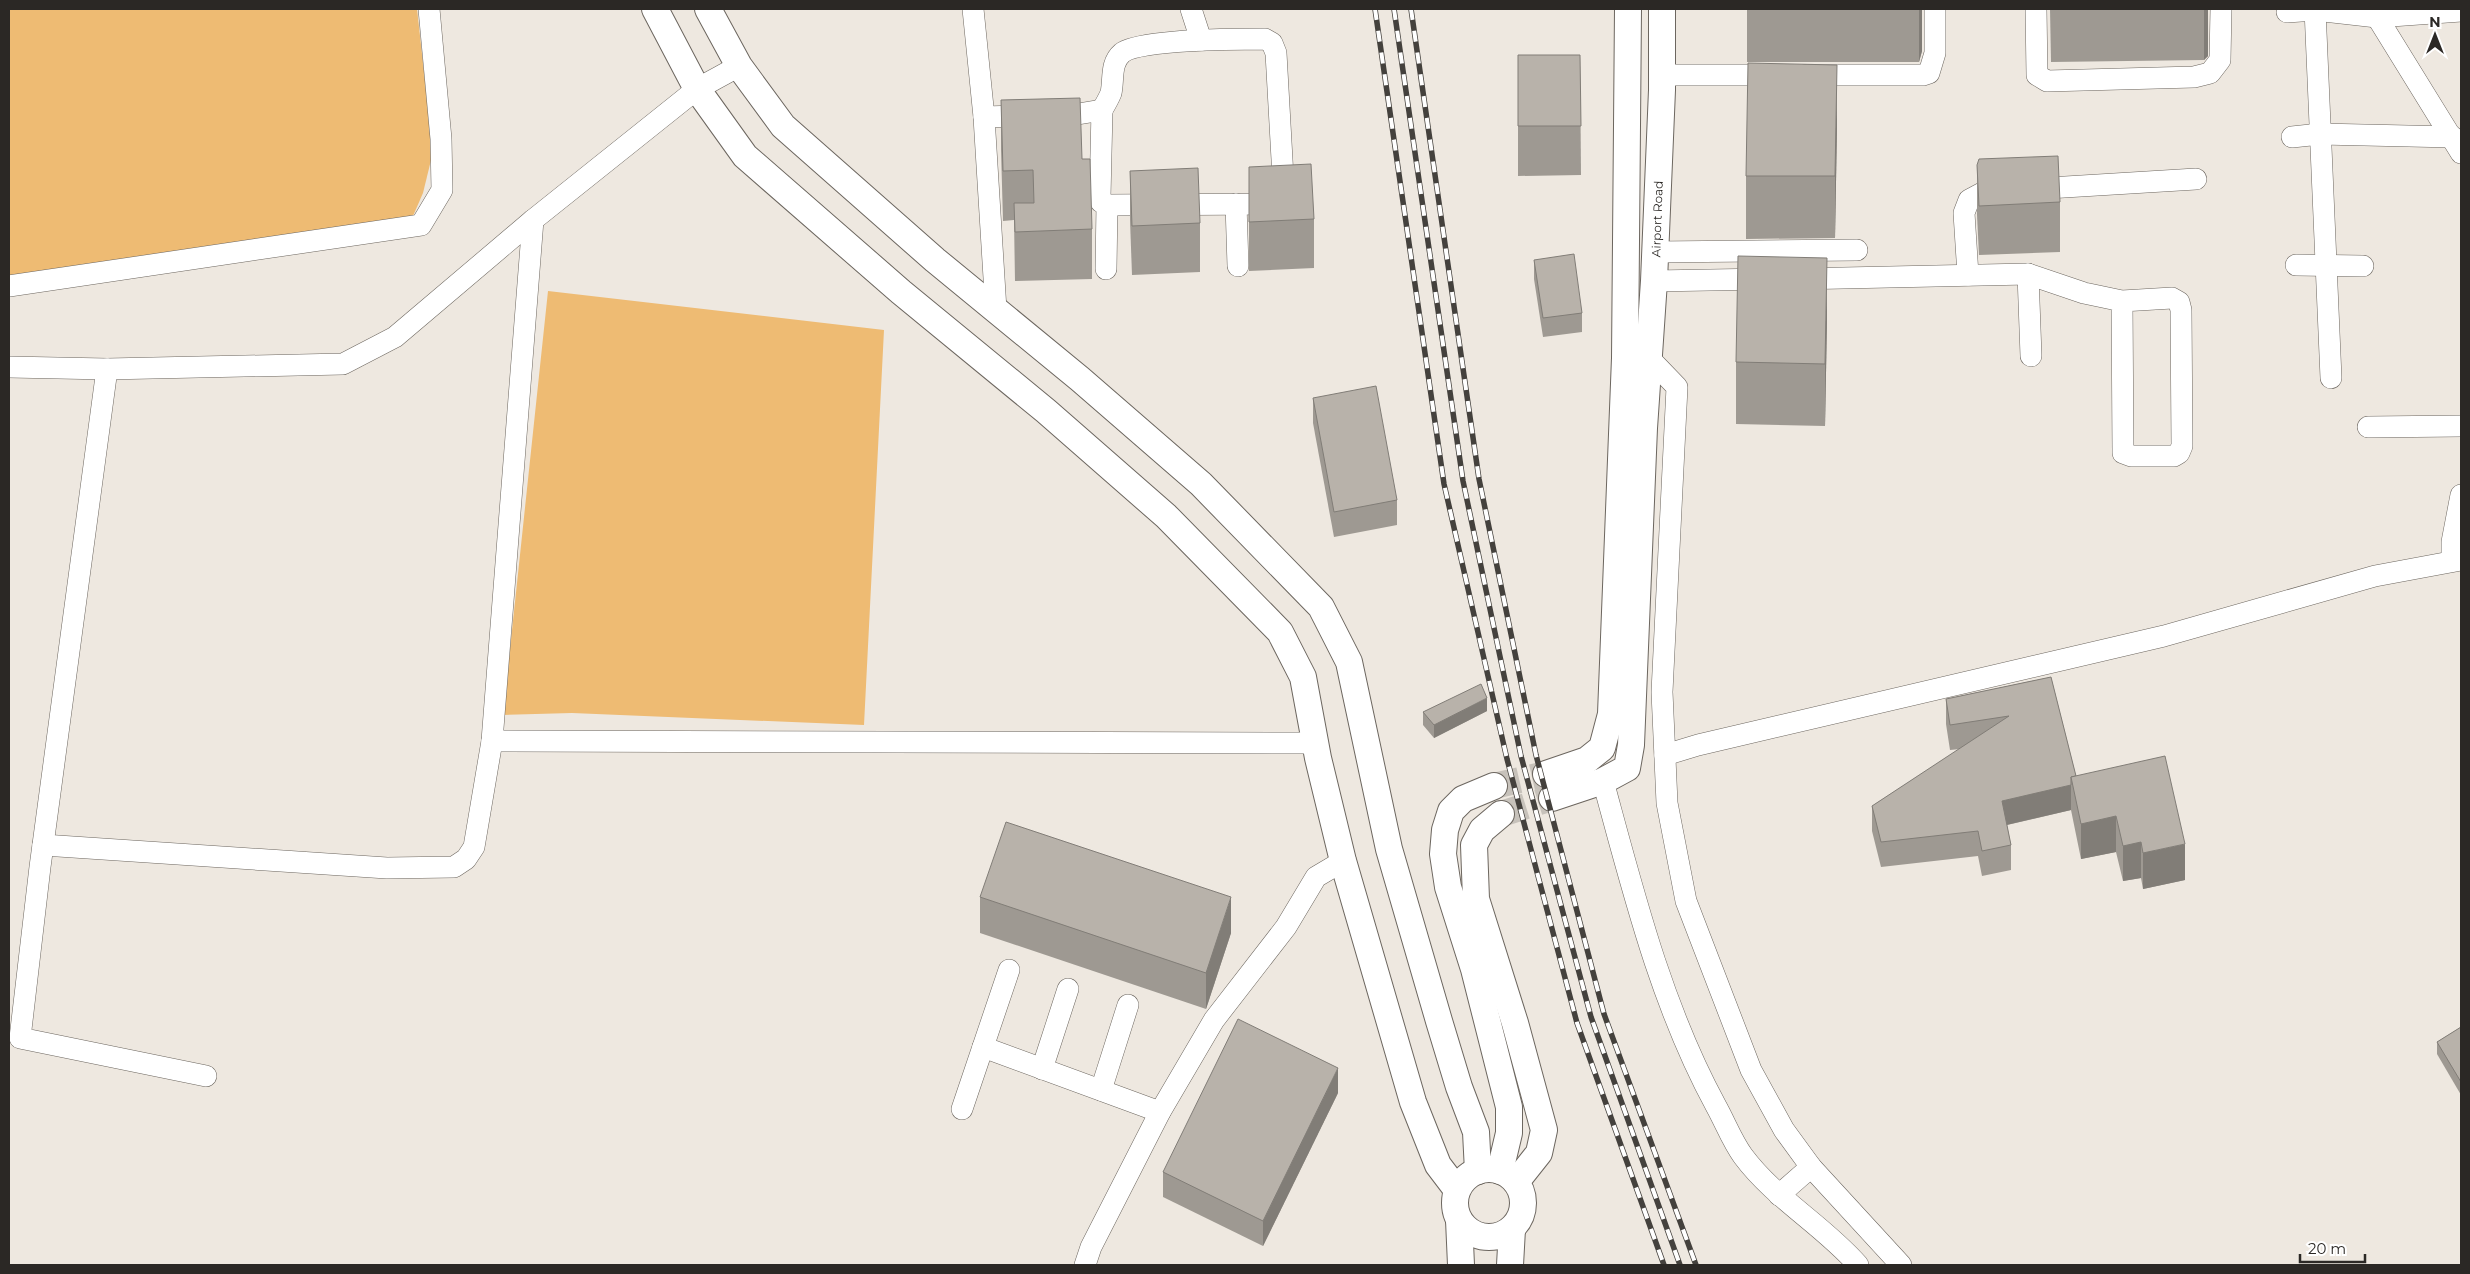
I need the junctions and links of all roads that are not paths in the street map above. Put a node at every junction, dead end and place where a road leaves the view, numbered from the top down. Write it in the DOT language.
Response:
graph roads {
  1 [pos="430,9"];
  2 [pos="655,9"];
  3 [pos="708,9"];
  4 [pos="974,9"];
  5 [pos="1191,9"];
  6 [pos="1628,9"];
  7 [pos="1662,9"];
  8 [pos="1935,9"];
  9 [pos="2036,9"];
  10 [pos="2221,9"];
  11 [pos="2314,9"];
  12 [pos="2461,11"];
  13 [pos="2287,12"];
  14 [pos="2377,16"];
  15 [pos="1201,40"];
  16 [pos="739,66"];
  17 [pos="1662,82"];
  18 [pos="1833,88"];
  19 [pos="697,89"];
  20 [pos="1102,110"];
  21 [pos="984,117"];
  22 [pos="2320,134"];
  23 [pos="2292,137"];
  24 [pos="2457,145"];
  25 [pos="2196,179"];
  26 [pos="1236,204"];
  27 [pos="1107,205"];
  28 [pos="533,220"];
  29 [pos="1857,250"];
  30 [pos="1655,252"];
  31 [pos="2296,265"];
  32 [pos="2326,265"];
  33 [pos="1238,266"];
  34 [pos="2363,266"];
  35 [pos="1106,269"];
  36 [pos="2028,274"];
  37 [pos="1968,275"];
  38 [pos="1654,281"];
  39 [pos="9,286"];
  40 [pos="2122,301"];
  41 [pos="996,310"];
  42 [pos="2031,356"];
  43 [pos="1624,358"];
  44 [pos="1650,358"];
  45 [pos="9,367"];
  46 [pos="107,369"];
  47 [pos="2331,378"];
  48 [pos="1633,422"];
  49 [pos="2461,426"];
  50 [pos="2368,427"];
  51 [pos="2461,495"];
  52 [pos="2457,560"];
  53 [pos="492,741"];
  54 [pos="1315,743"];
  55 [pos="1665,755"];
  56 [pos="1603,781"];
  57 [pos="1494,786"];
  58 [pos="1501,814"];
  59 [pos="43,845"];
  60 [pos="1343,861"];
  61 [pos="1009,970"];
  62 [pos="1068,989"];
  63 [pos="1128,1006"];
  64 [pos="983,1047"];
  65 [pos="1042,1068"];
  66 [pos="206,1076"];
  67 [pos="1101,1090"];
  68 [pos="962,1108"];
  69 [pos="1160,1112"];
  70 [pos="1811,1167"];
  71 [pos="1498,1175"];
  72 [pos="1457,1190"];
  73 [pos="1779,1195"];
  74 [pos="1459,1220"];
  75 [pos="1512,1228"];
  76 [pos="1085,1265"];
  77 [pos="1461,1265"];
  78 [pos="1510,1265"];
  79 [pos="1858,1265"];
  80 [pos="1901,1265"];
  1 -- 39 [label="street"];
  2 -- 19 [label="main road"];
  3 -- 16 [label="main road"];
  4 -- 21 [label="street"];
  5 -- 15 [label="street"];
  6 -- 43 [label="main road"];
  7 -- 17 [label="main road, Airport Road"];
  8 -- 17 [label="street"];
  9 -- 10 [label="street"];
  11 -- 13 [label="street"];
  11 -- 14 [label="street"];
  11 -- 22 [label="street"];
  12 -- 14 [label="street"];
  14 -- 24 [label="street"];
  15 -- 20 [label="street"];
  15 -- 26 [label="street"];
  16 -- 19 [label="street"];
  16 -- 41 [label="main road"];
  17 -- 18 [label="street"];
  17 -- 30 [label="main road, Airport Road"];
  19 -- 28 [label="street"];
  19 -- 54 [label="main road"];
  20 -- 21 [label="street"];
  20 -- 27 [label="street"];
  21 -- 41 [label="street"];
  22 -- 23 [label="street"];
  22 -- 24 [label="street"];
  22 -- 32 [label="street"];
  25 -- 37 [label="street"];
  26 -- 27 [label="street"];
  26 -- 33 [label="street"];
  27 -- 35 [label="street"];
  28 -- 46 [label="street"];
  28 -- 53 [label="street"];
  29 -- 30 [label="street"];
  30 -- 38 [label="main road, Airport Road"];
  31 -- 32 [label="street"];
  32 -- 34 [label="street"];
  32 -- 47 [label="street"];
  36 -- 37 [label="street"];
  36 -- 40 [label="street"];
  36 -- 42 [label="street"];
  37 -- 38 [label="street"];
  38 -- 44 [label="main road, Airport Road"];
  40 -- 40 [label="street"];
  41 -- 71 [label="main road"];
  43 -- 44 [label="street"];
  43 -- 48 [label="main road"];
  44 -- 48 [label="main road, Airport Road"];
  44 -- 55 [label="street"];
  45 -- 46 [label="street"];
  46 -- 59 [label="street"];
  48 -- 56 [label="main road"];
  48 -- 56 [label="main road"];
  49 -- 50 [label="street"];
  51 -- 52 [label="street"];
  52 -- 55 [label="street"];
  53 -- 54 [label="street"];
  53 -- 59 [label="street"];
  54 -- 60 [label="main road"];
  55 -- 70 [label="street"];
  56 -- 73 [label="street"];
  57 -- 71 [label="main road"];
  58 -- 71 [label="main road"];
  59 -- 66 [label="street"];
  60 -- 69 [label="street"];
  60 -- 72 [label="main road"];
  61 -- 64 [label="street"];
  62 -- 65 [label="street"];
  63 -- 67 [label="street"];
  64 -- 65 [label="street"];
  64 -- 68 [label="street"];
  65 -- 67 [label="street"];
  67 -- 69 [label="street"];
  69 -- 76 [label="street"];
  70 -- 73 [label="street"];
  70 -- 80 [label="street"];
  71 -- 72 [label="main road"];
  71 -- 75 [label="main road"];
  72 -- 74 [label="main road"];
  73 -- 79 [label="street"];
  74 -- 75 [label="main road"];
  74 -- 77 [label="main road"];
  75 -- 78 [label="main road"];
}
